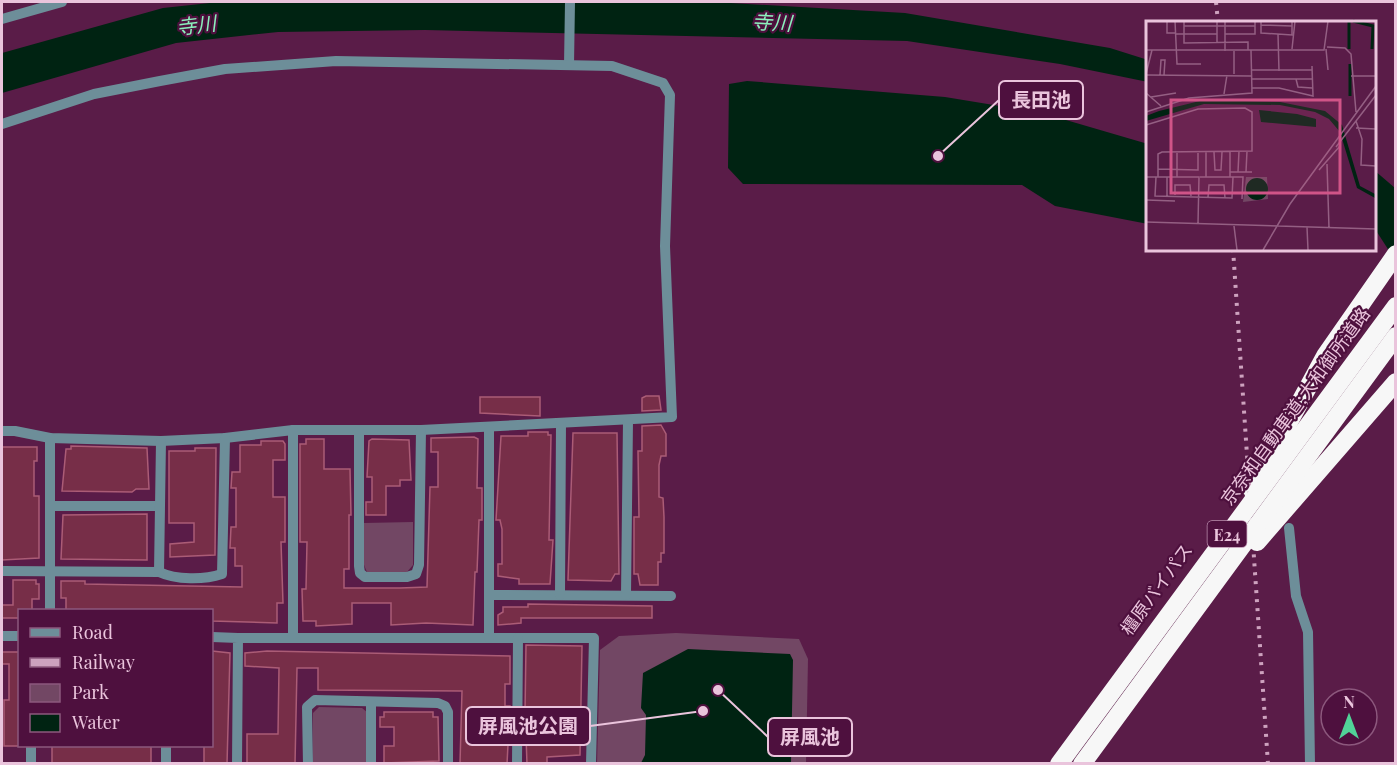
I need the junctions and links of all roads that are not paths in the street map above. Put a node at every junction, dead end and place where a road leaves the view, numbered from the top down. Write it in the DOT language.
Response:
graph roads {
  1 [pos="62,2"];
  2 [pos="570,2"];
  3 [pos="2,19"];
  4 [pos="569,60"];
  5 [pos="2,124"];
  6 [pos="1395,254"];
  7 [pos="1395,293"];
  8 [pos="1395,306"];
  9 [pos="1395,336"];
  10 [pos="1395,352"];
  11 [pos="1395,382"];
  12 [pos="628,421"];
  13 [pos="561,423"];
  14 [pos="489,427"];
  15 [pos="293,430"];
  16 [pos="359,430"];
  17 [pos="421,430"];
  18 [pos="2,431"];
  19 [pos="50,438"];
  20 [pos="225,438"];
  21 [pos="161,441"];
  22 [pos="1252,490"];
  23 [pos="51,506"];
  24 [pos="158,506"];
  25 [pos="1289,528"];
  26 [pos="2,571"];
  27 [pos="49,572"];
  28 [pos="159,572"];
  29 [pos="1214,593"];
  30 [pos="490,595"];
  31 [pos="560,595"];
  32 [pos="626,595"];
  33 [pos="671,596"];
  34 [pos="50,609"];
  35 [pos="2,636"];
  36 [pos="18,636"];
  37 [pos="213,637"];
  38 [pos="293,637"];
  39 [pos="238,638"];
  40 [pos="489,638"];
  41 [pos="518,638"];
  42 [pos="371,703"];
  43 [pos="32,747"];
  44 [pos="166,747"];
  45 [pos="32,764"];
  46 [pos="166,764"];
  47 [pos="237,764"];
  48 [pos="308,764"];
  49 [pos="371,764"];
  50 [pos="448,764"];
  51 [pos="517,764"];
  52 [pos="591,764"];
  53 [pos="1054,764"];
  54 [pos="1059,764"];
  55 [pos="1082,764"];
  56 [pos="1088,764"];
  57 [pos="1310,764"];
  1 -- 3 [label="street"];
  2 -- 4 [label="street"];
  4 -- 5 [label="street"];
  4 -- 12 [label="street"];
  6 -- 22 [label="highway"];
  7 -- 22 [label="highway, 橿原バイパス"];
  8 -- 54 [label="highway, 京奈和自動車道;大和御所道路 / E24, bridge"];
  9 -- 55 [label="highway, E24, bridge"];
  10 -- 29 [label="highway"];
  11 -- 29 [label="highway, bridge"];
  12 -- 13 [label="street"];
  12 -- 32 [label="street"];
  13 -- 14 [label="street"];
  13 -- 31 [label="street"];
  14 -- 17 [label="street"];
  14 -- 30 [label="street"];
  15 -- 16 [label="street"];
  15 -- 20 [label="street"];
  15 -- 38 [label="street"];
  16 -- 17 [label="street"];
  16 -- 17 [label="street"];
  18 -- 19 [label="street"];
  19 -- 21 [label="street"];
  19 -- 23 [label="street"];
  20 -- 21 [label="street"];
  20 -- 28 [label="street"];
  21 -- 24 [label="street"];
  22 -- 53 [label="highway, 橿原バイパス"];
  23 -- 24 [label="street"];
  23 -- 27 [label="street"];
  24 -- 28 [label="street"];
  25 -- 57 [label="street"];
  26 -- 27 [label="street"];
  27 -- 28 [label="street"];
  27 -- 34 [label="street"];
  29 -- 56 [label="highway, bridge"];
  30 -- 31 [label="street"];
  30 -- 40 [label="street"];
  31 -- 32 [label="street"];
  32 -- 33 [label="street"];
  35 -- 36 [label="street"];
  37 -- 39 [label="street"];
  38 -- 39 [label="street"];
  38 -- 40 [label="street"];
  39 -- 47 [label="street"];
  40 -- 41 [label="street"];
  41 -- 51 [label="street"];
  41 -- 52 [label="street"];
  42 -- 48 [label="street"];
  42 -- 49 [label="street"];
  42 -- 50 [label="street"];
  43 -- 45 [label="street"];
  44 -- 46 [label="street"];
}
